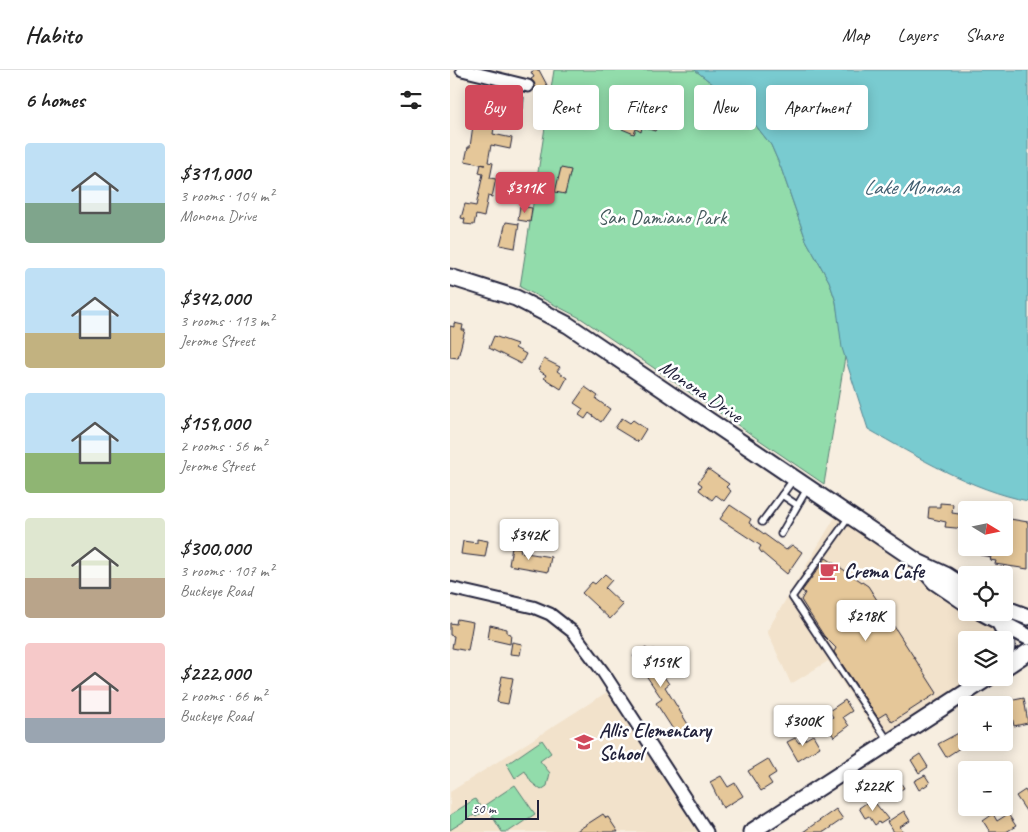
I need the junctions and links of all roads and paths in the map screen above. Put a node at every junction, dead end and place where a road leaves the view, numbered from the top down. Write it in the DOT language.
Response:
graph roads {
  1 [pos="462,70"];
  2 [pos="528,86"];
  3 [pos="450,277"];
  4 [pos="795,478"];
  5 [pos="809,488"];
  6 [pos="782,496"];
  7 [pos="797,505"];
  8 [pos="850,515"];
  9 [pos="762,522"];
  10 [pos="780,534"];
  11 [pos="918,562"];
  12 [pos="958,584"];
  13 [pos="450,588"];
  14 [pos="958,598"];
  15 [pos="1013,616"];
  16 [pos="1028,617"];
  17 [pos="1008,621"];
  18 [pos="1028,637"];
  19 [pos="1028,652"];
  20 [pos="1013,662"];
  21 [pos="976,686"];
  22 [pos="889,742"];
  23 [pos="707,832"];
  24 [pos="751,832"];
  1 -- 2 [label="street"];
  3 -- 4 [label="street, Monona Drive"];
  4 -- 5 [label="street, Monona Drive"];
  4 -- 6 [label="lane"];
  5 -- 7 [label="lane"];
  5 -- 8 [label="street, Monona Drive"];
  6 -- 7 [label="lane"];
  6 -- 9 [label="lane"];
  7 -- 10 [label="lane"];
  8 -- 11 [label="street, Monona Drive"];
  8 -- 22 [label="lane"];
  11 -- 12 [label="street, Monona Drive"];
  11 -- 14 [label="street, Monona Drive"];
  13 -- 23 [label="street"];
  15 -- 16 [label="street"];
  17 -- 18 [label="street"];
  19 -- 20 [label="street"];
  21 -- 22 [label="street"];
  22 -- 24 [label="street"];
}
